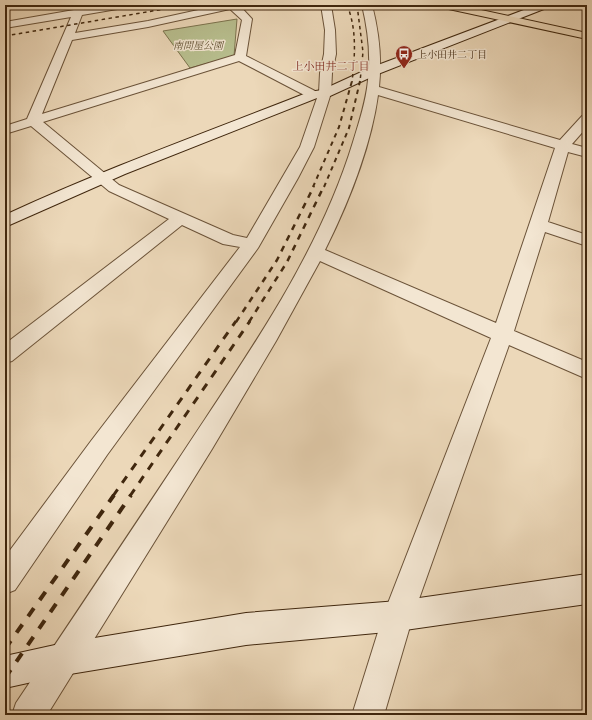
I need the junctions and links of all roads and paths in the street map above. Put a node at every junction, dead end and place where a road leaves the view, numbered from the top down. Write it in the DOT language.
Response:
graph roads {
  1 [pos="123,5"];
  2 [pos="233,5"];
  3 [pos="326,5"];
  4 [pos="367,5"];
  5 [pos="444,5"];
  6 [pos="477,5"];
  7 [pos="546,5"];
  8 [pos="80,9"];
  9 [pos="516,17"];
  10 [pos="5,25"];
  11 [pos="587,29"];
  12 [pos="587,36"];
  13 [pos="69,37"];
  14 [pos="240,57"];
  15 [pos="374,80"];
  16 [pos="320,94"];
  17 [pos="587,119"];
  18 [pos="33,121"];
  19 [pos="5,130"];
  20 [pos="563,145"];
  21 [pos="587,153"];
  22 [pos="102,178"];
  23 [pos="180,218"];
  24 [pos="5,222"];
  25 [pos="539,224"];
  26 [pos="587,241"];
  27 [pos="252,244"];
  28 [pos="316,253"];
  29 [pos="503,333"];
  30 [pos="5,355"];
  31 [pos="587,371"];
  32 [pos="5,580"];
  33 [pos="587,589"];
  34 [pos="398,616"];
  35 [pos="64,659"];
  36 [pos="5,672"];
  37 [pos="28,715"];
  38 [pos="368,715"];
  1 -- 8 [label="street"];
  2 -- 13 [label="street"];
  2 -- 14 [label="street"];
  3 -- 16 [label="street"];
  4 -- 15 [label="street"];
  5 -- 9 [label="main road"];
  6 -- 9 [label="main road"];
  7 -- 9 [label="street"];
  8 -- 10 [label="street"];
  8 -- 13 [label="street"];
  9 -- 11 [label="main road"];
  9 -- 12 [label="main road"];
  9 -- 15 [label="street"];
  13 -- 18 [label="street"];
  14 -- 16 [label="street"];
  14 -- 18 [label="street"];
  15 -- 16 [label="street"];
  15 -- 20 [label="street"];
  15 -- 28 [label="street"];
  16 -- 22 [label="street"];
  16 -- 27 [label="street"];
  17 -- 20 [label="street"];
  18 -- 19 [label="street"];
  18 -- 22 [label="street"];
  20 -- 21 [label="street"];
  20 -- 25 [label="street"];
  22 -- 23 [label="street"];
  22 -- 24 [label="street"];
  23 -- 27 [label="street"];
  23 -- 30 [label="street"];
  25 -- 26 [label="street"];
  25 -- 29 [label="street"];
  27 -- 32 [label="street"];
  28 -- 29 [label="street"];
  28 -- 35 [label="street"];
  29 -- 31 [label="street"];
  29 -- 34 [label="street"];
  33 -- 34 [label="street"];
  34 -- 35 [label="street"];
  34 -- 38 [label="street"];
  35 -- 36 [label="street"];
  35 -- 37 [label="street"];
}
